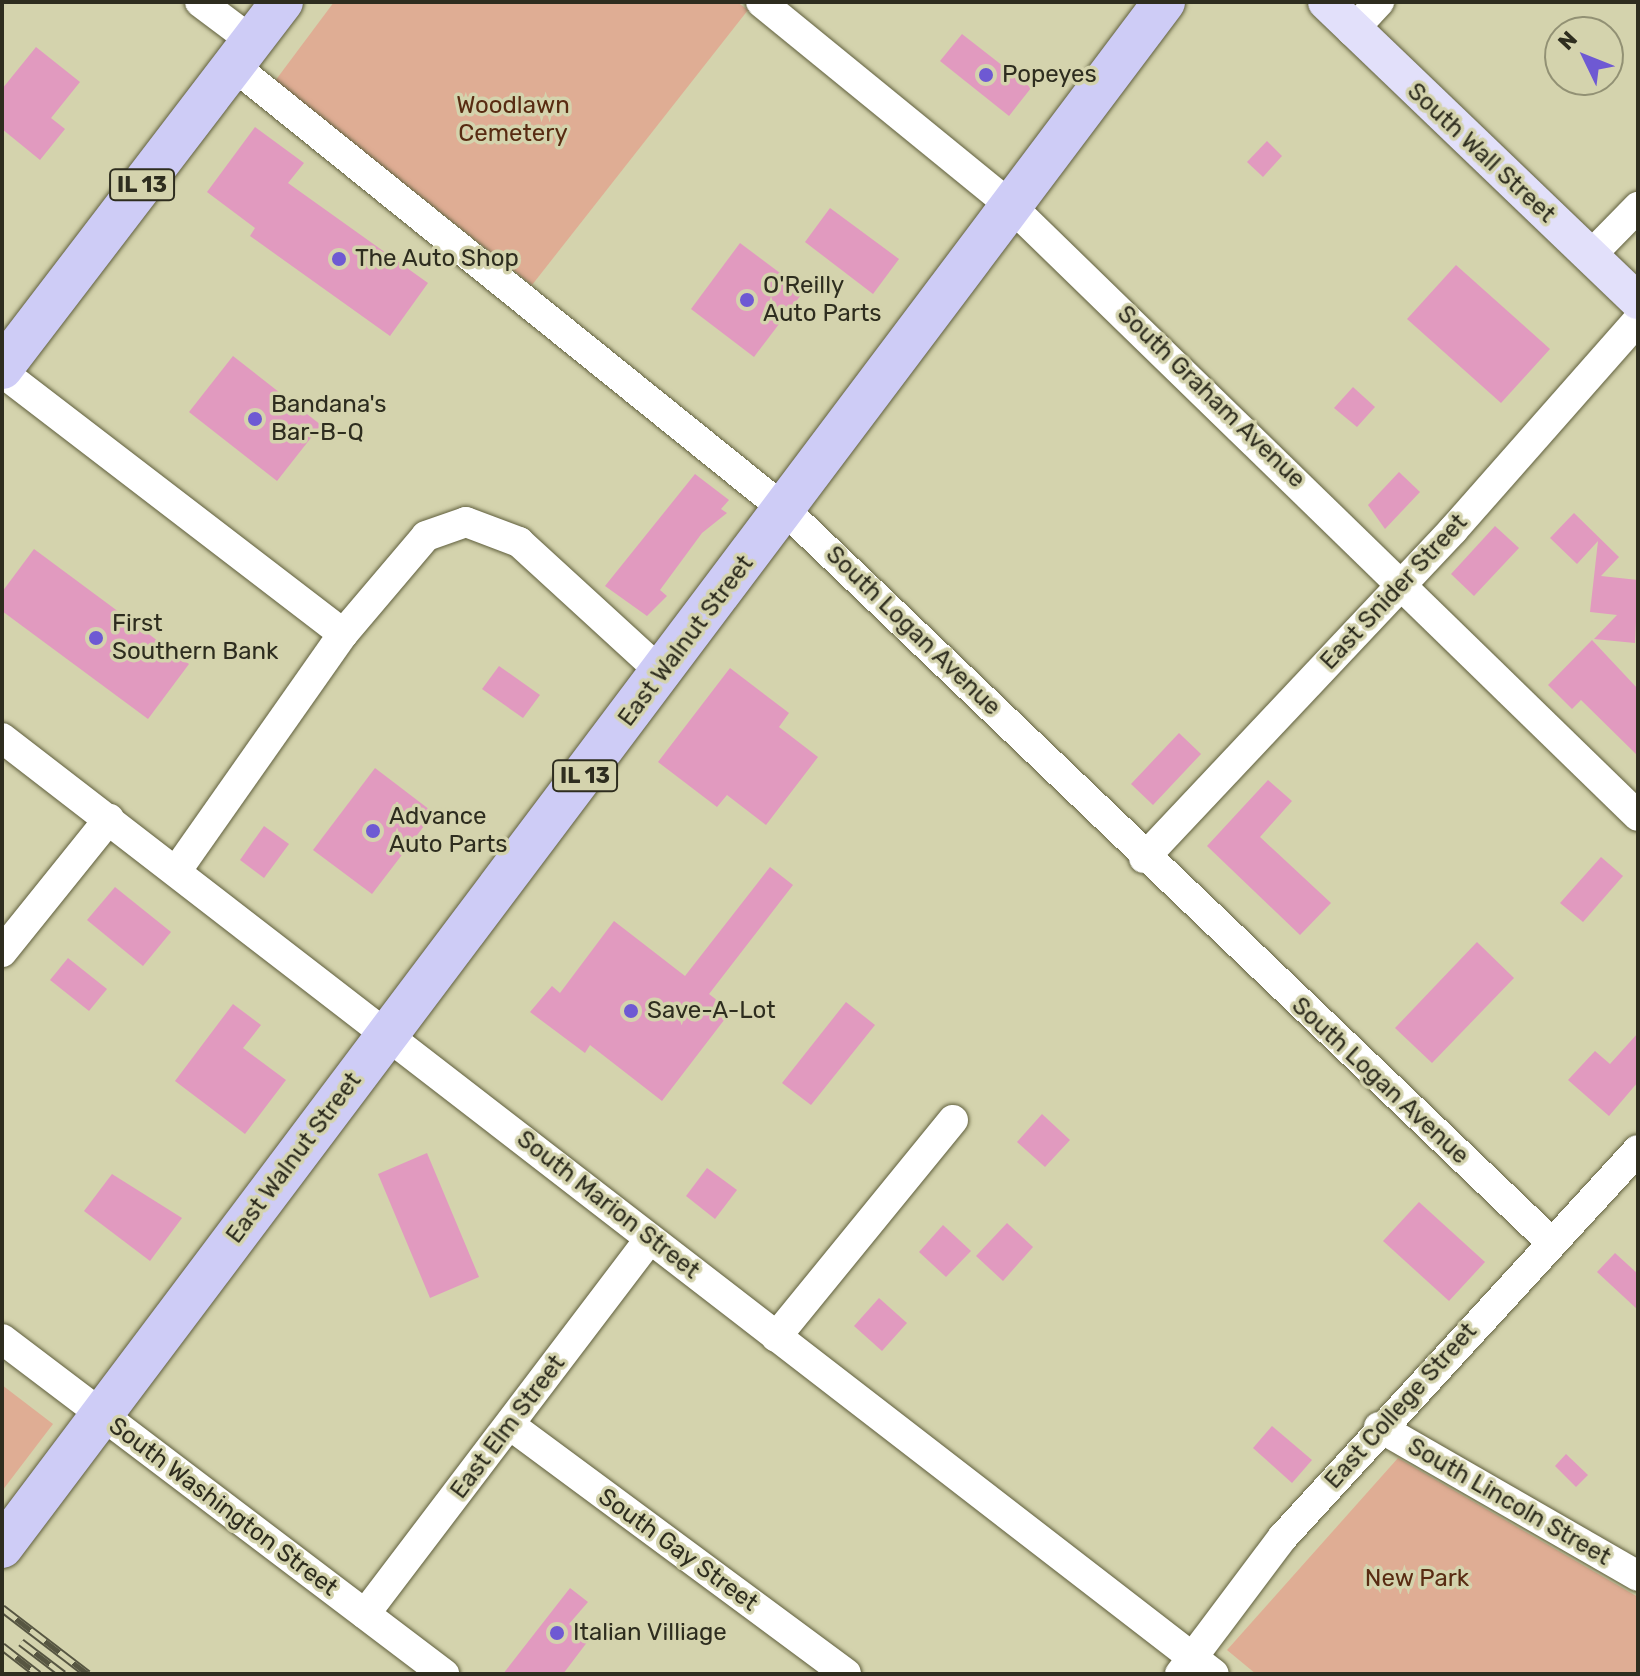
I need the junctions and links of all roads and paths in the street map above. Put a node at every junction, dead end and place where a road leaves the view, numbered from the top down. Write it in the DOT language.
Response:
graph roads {
  1 [pos="200,2"];
  2 [pos="282,2"];
  3 [pos="761,2"];
  4 [pos="1164,2"];
  5 [pos="1326,2"];
  6 [pos="1379,2"];
  7 [pos="1352,31"];
  8 [pos="243,53"];
  9 [pos="1012,207"];
  10 [pos="1638,207"];
  11 [pos="1590,256"];
  12 [pos="1638,301"];
  13 [pos="1638,320"];
  14 [pos="2,370"];
  15 [pos="785,510"];
  16 [pos="1402,584"];
  17 [pos="343,634"];
  18 [pos="662,673"];
  19 [pos="2,738"];
  20 [pos="1638,816"];
  21 [pos="109,819"];
  22 [pos="1144,858"];
  23 [pos="177,870"];
  24 [pos="2,952"];
  25 [pos="390,1033"];
  26 [pos="953,1120"];
  27 [pos="1638,1150"];
  28 [pos="650,1239"];
  29 [pos="1552,1243"];
  30 [pos="776,1337"];
  31 [pos="2,1339"];
  32 [pos="100,1414"];
  33 [pos="510,1425"];
  34 [pos="1379,1427"];
  35 [pos="2,1547"];
  36 [pos="1638,1576"];
  37 [pos="365,1614"];
  38 [pos="1196,1668"];
  39 [pos="444,1674"];
  40 [pos="846,1674"];
  1 -- 8 [label="street, South Logan Avenue"];
  2 -- 8 [label="highway, IL 13"];
  3 -- 9 [label="street, South Graham Avenue"];
  4 -- 9 [label="highway, East Walnut Street / IL 13"];
  5 -- 7 [label="main road, South Wall Street"];
  6 -- 7 [label="street"];
  7 -- 11 [label="main road, South Wall Street"];
  8 -- 14 [label="highway, IL 13"];
  8 -- 15 [label="street, South Logan Avenue"];
  9 -- 15 [label="highway, East Walnut Street / IL 13"];
  9 -- 16 [label="street, South Graham Avenue"];
  10 -- 11 [label="street"];
  11 -- 12 [label="main road, South Wall Street"];
  13 -- 16 [label="street, East Snider Street"];
  14 -- 17 [label="street"];
  15 -- 18 [label="highway, East Walnut Street / IL 13"];
  15 -- 22 [label="street, South Logan Avenue"];
  16 -- 20 [label="street, South Graham Avenue"];
  16 -- 22 [label="street, East Snider Street"];
  17 -- 18 [label="street"];
  17 -- 23 [label="street"];
  18 -- 25 [label="highway, East Walnut Street / IL 13"];
  19 -- 21 [label="street, South Marion Street"];
  21 -- 23 [label="street, South Marion Street"];
  21 -- 24 [label="street"];
  22 -- 29 [label="street, South Logan Avenue"];
  23 -- 25 [label="street, South Marion Street"];
  25 -- 28 [label="street, South Marion Street"];
  25 -- 32 [label="highway, East Walnut Street / IL 13"];
  26 -- 30 [label="street"];
  27 -- 29 [label="street, East College Street"];
  28 -- 30 [label="street, South Marion Street"];
  28 -- 33 [label="street, East Elm Street"];
  29 -- 34 [label="street, East College Street"];
  30 -- 38 [label="street, South Marion Street"];
  31 -- 32 [label="street, South Washington Street"];
  32 -- 35 [label="highway, East Walnut Street / IL 13"];
  32 -- 37 [label="street, South Washington Street"];
  33 -- 37 [label="street, East Elm Street"];
  33 -- 40 [label="street, South Gay Street"];
  34 -- 36 [label="street, South Lincoln Street"];
  34 -- 38 [label="street, East College Street"];
  37 -- 39 [label="street, South Washington Street"];
}
